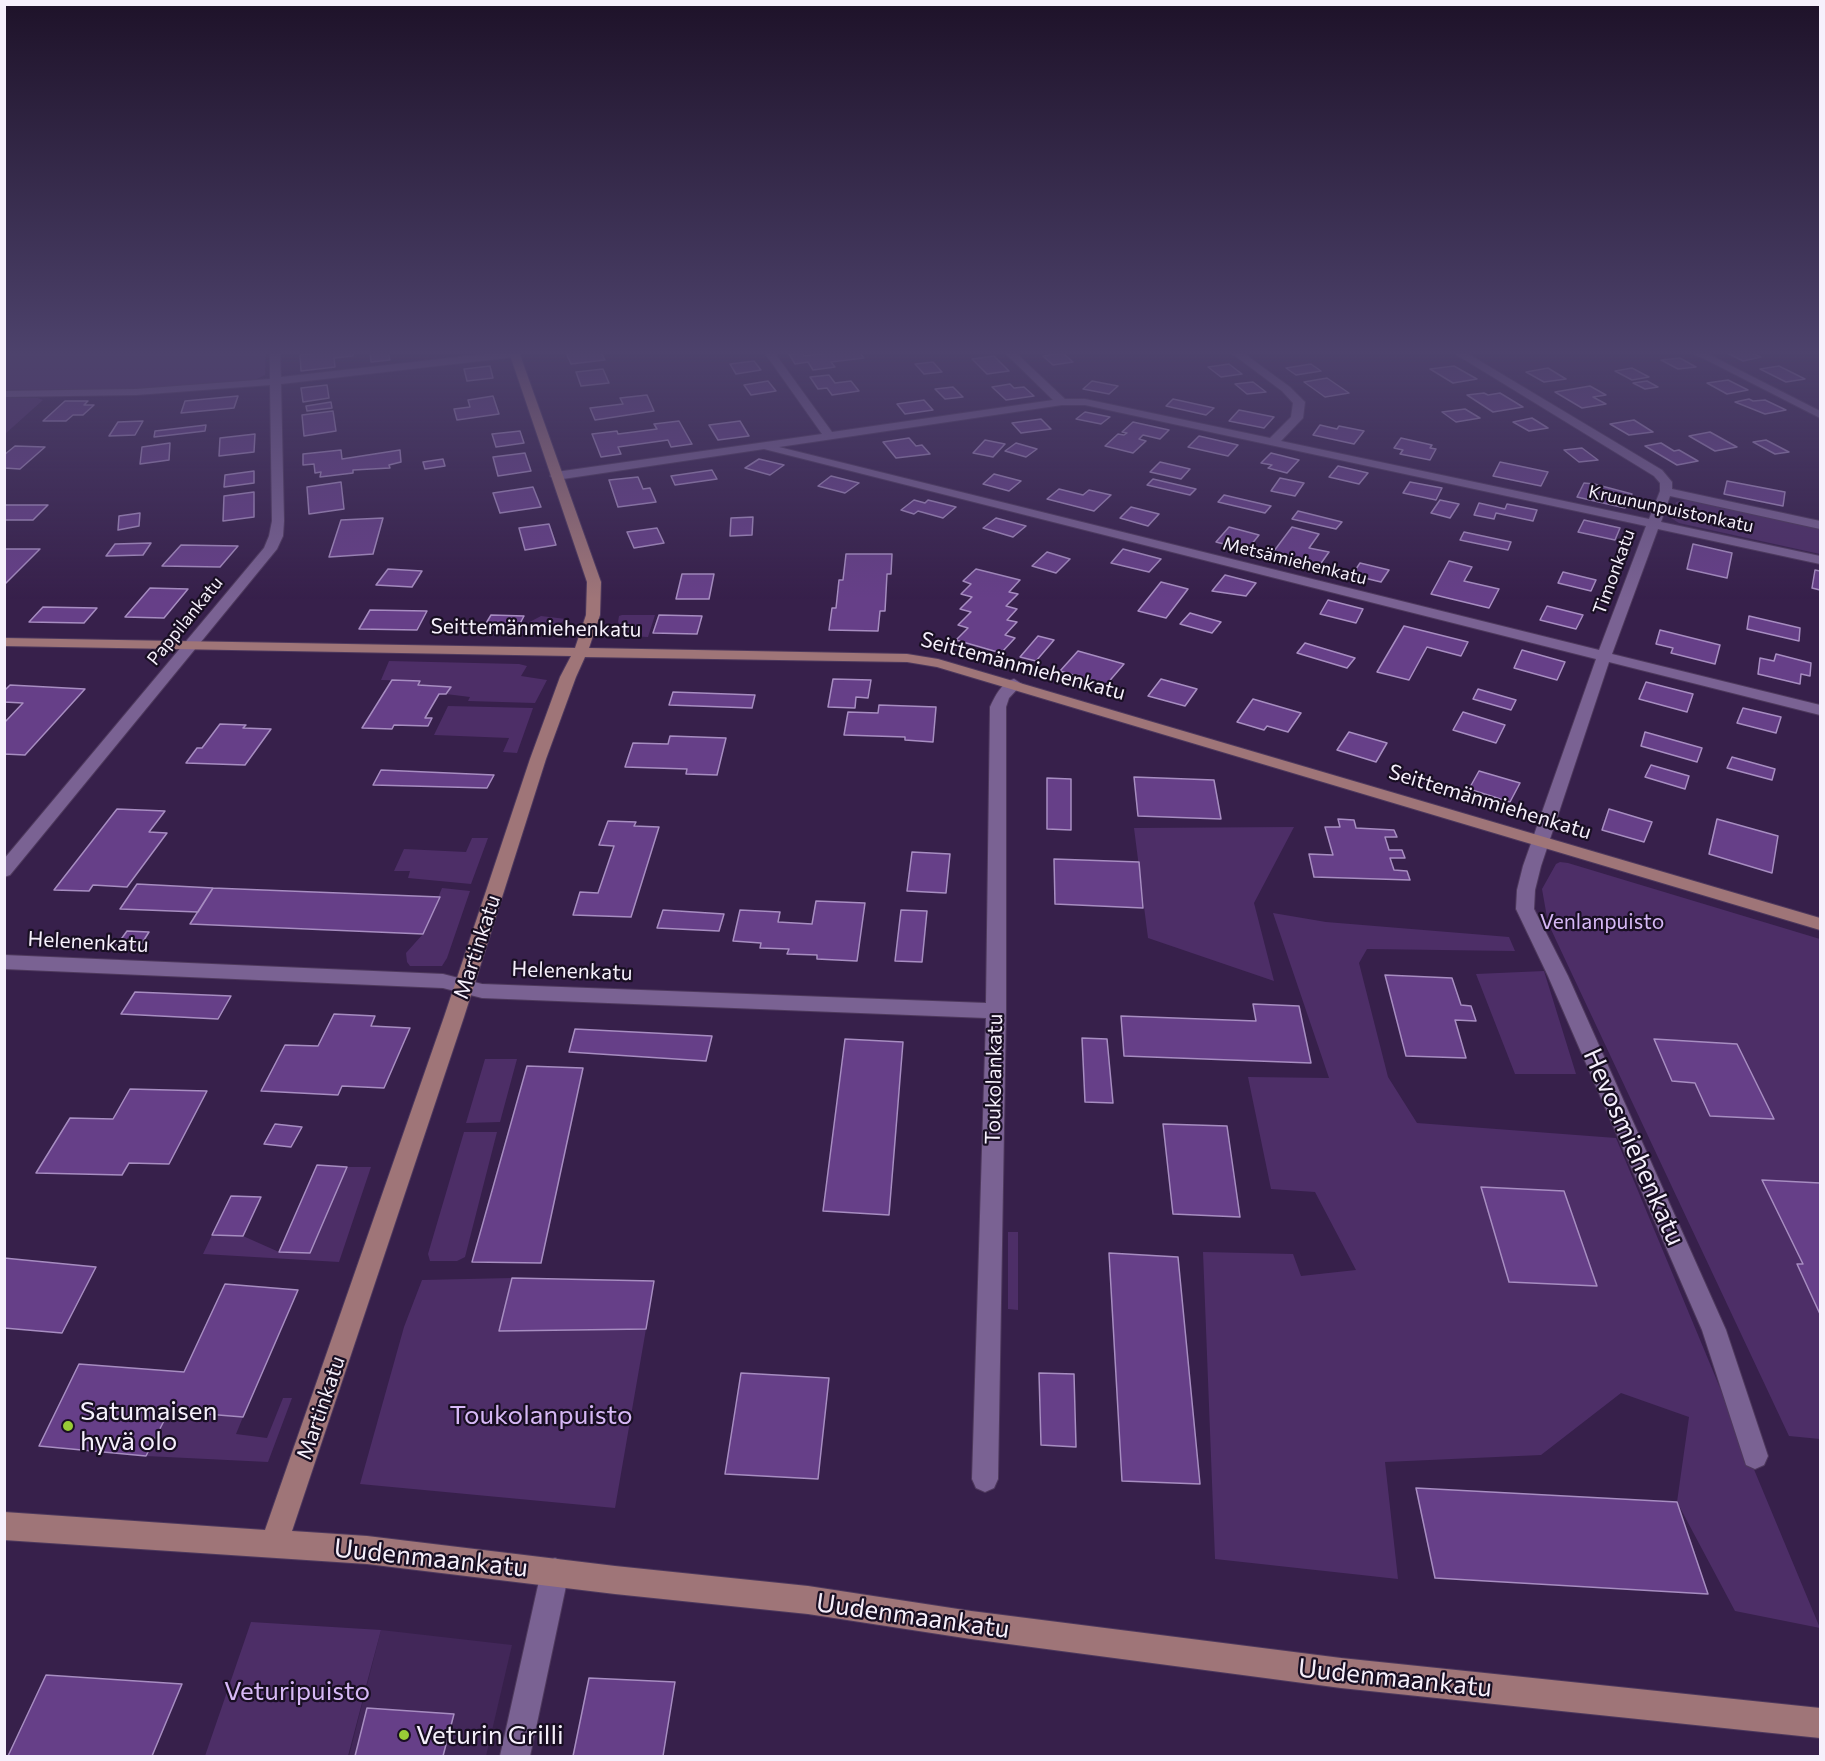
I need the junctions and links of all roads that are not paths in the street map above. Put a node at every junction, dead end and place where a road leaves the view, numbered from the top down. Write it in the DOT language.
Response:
graph roads {
  1 [pos="276,434"];
  2 [pos="542,434"];
  3 [pos="841,434"];
  4 [pos="1243,434"];
  5 [pos="1282,434"];
  6 [pos="1594,434"];
  7 [pos="829,436"];
  8 [pos="1275,441"];
  9 [pos="762,446"];
  10 [pos="556,476"];
  11 [pos="1666,491"];
  12 [pos="1653,523"];
  13 [pos="1821,525"];
  14 [pos="1821,560"];
  15 [pos="4,642"];
  16 [pos="190,646"];
  17 [pos="581,651"];
  18 [pos="1604,656"];
  19 [pos="1014,684"];
  20 [pos="1821,710"];
  21 [pos="1540,841"];
  22 [pos="4,871"];
  23 [pos="1821,924"];
  24 [pos="4,962"];
  25 [pos="464,986"];
  26 [pos="996,1011"];
  27 [pos="1755,1456"];
  28 [pos="985,1479"];
  29 [pos="4,1526"];
  30 [pos="273,1543"];
  31 [pos="555,1572"];
  32 [pos="1821,1723"];
  33 [pos="515,1756"];
  1 -- 16 [label="street, Pappilankatu"];
  2 -- 10 [label="street, Martinkatu"];
  3 -- 7 [label="street, Kruununpuistonkatu"];
  4 -- 8 [label="street, Kruununpuistonkatu"];
  5 -- 8 [label="street"];
  6 -- 11 [label="street"];
  7 -- 9 [label="street, Kruununpuistonkatu"];
  8 -- 12 [label="street, Kruununpuistonkatu"];
  9 -- 10 [label="street, Kruununpuistonkatu"];
  9 -- 18 [label="street, Metsämiehenkatu"];
  10 -- 17 [label="street, Martinkatu"];
  11 -- 12 [label="street, Timonkatu"];
  11 -- 13 [label="street, Kruununpuistonkatu"];
  12 -- 14 [label="street, Kruununpuistonkatu"];
  12 -- 18 [label="street, Timonkatu"];
  15 -- 16 [label="street, Seittemänmiehenkatu"];
  16 -- 17 [label="street, Seittemänmiehenkatu"];
  16 -- 22 [label="street, Pappilankatu"];
  17 -- 19 [label="street, Seittemänmiehenkatu"];
  17 -- 25 [label="street, Martinkatu"];
  18 -- 20 [label="street, Metsämiehenkatu"];
  18 -- 21 [label="street, Timonkatu"];
  19 -- 21 [label="street, Seittemänmiehenkatu"];
  19 -- 26 [label="street, Toukolankatu"];
  21 -- 23 [label="street, Seittemänmiehenkatu"];
  21 -- 27 [label="street, Hevosmiehenkatu"];
  24 -- 25 [label="street, Helenenkatu"];
  25 -- 26 [label="street, Helenenkatu"];
  25 -- 30 [label="street, Martinkatu"];
  26 -- 28 [label="street, Toukolankatu"];
  29 -- 30 [label="street, Uudenmaankatu"];
  30 -- 31 [label="street, Uudenmaankatu"];
  31 -- 32 [label="street, Uudenmaankatu"];
  31 -- 33 [label="street"];
}
